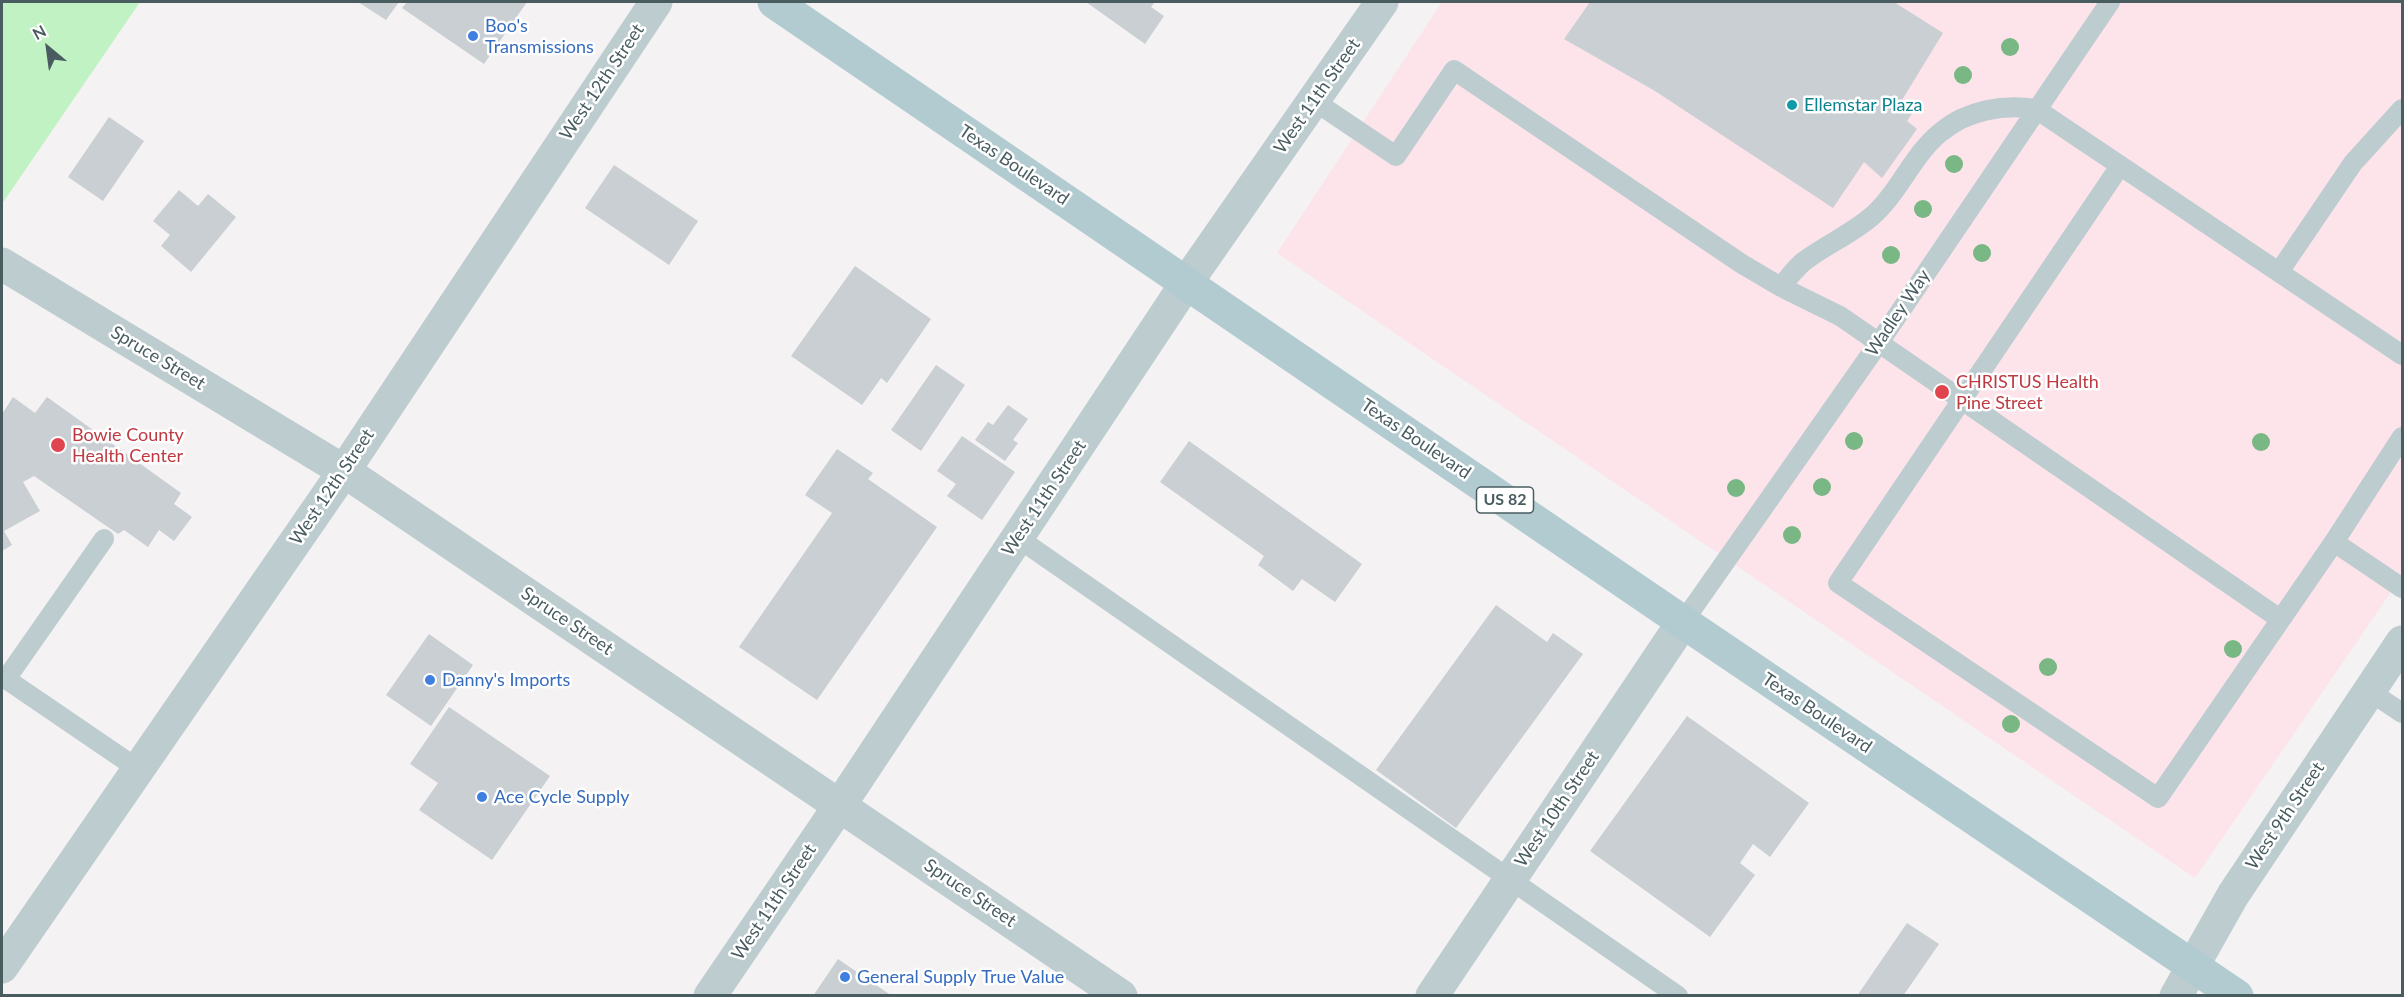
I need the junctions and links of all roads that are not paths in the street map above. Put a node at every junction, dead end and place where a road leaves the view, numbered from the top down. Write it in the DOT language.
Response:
graph roads {
  1 [pos="656,2"];
  2 [pos="774,2"];
  3 [pos="1382,2"];
  4 [pos="2110,2"];
  5 [pos="1314,101"];
  6 [pos="2036,109"];
  7 [pos="2403,109"];
  8 [pos="2120,166"];
  9 [pos="2,264"];
  10 [pos="2279,272"];
  11 [pos="1187,282"];
  12 [pos="1781,286"];
  13 [pos="1878,344"];
  14 [pos="2403,355"];
  15 [pos="1962,402"];
  16 [pos="2403,437"];
  17 [pos="344,471"];
  18 [pos="1018,538"];
  19 [pos="104,539"];
  20 [pos="2334,542"];
  21 [pos="2403,588"];
  22 [pos="2280,618"];
  23 [pos="1683,622"];
  24 [pos="2403,642"];
  25 [pos="4,682"];
  26 [pos="2369,691"];
  27 [pos="2403,714"];
  28 [pos="138,769"];
  29 [pos="840,805"];
  30 [pos="1510,879"];
  31 [pos="2193,966"];
  32 [pos="2,967"];
  33 [pos="710,996"];
  34 [pos="1121,996"];
  35 [pos="1432,996"];
  36 [pos="1678,996"];
  37 [pos="2176,996"];
  38 [pos="2237,996"];
  1 -- 17 [label="street, West 12th Street"];
  2 -- 11 [label="main road, Texas Boulevard / US 82"];
  3 -- 5 [label="street, West 11th Street"];
  4 -- 6 [label="lane, Wadley Way"];
  5 -- 11 [label="street, West 11th Street"];
  5 -- 12 [label="lane"];
  6 -- 8 [label="lane"];
  6 -- 12 [label="lane"];
  6 -- 13 [label="lane, Wadley Way"];
  7 -- 10 [label="lane"];
  8 -- 10 [label="lane"];
  8 -- 15 [label="lane"];
  9 -- 17 [label="street, Spruce Street"];
  10 -- 14 [label="lane"];
  11 -- 18 [label="street, West 11th Street"];
  11 -- 23 [label="main road, Texas Boulevard / US 82"];
  12 -- 13 [label="lane"];
  13 -- 15 [label="lane"];
  13 -- 23 [label="lane, Wadley Way"];
  15 -- 22 [label="lane"];
  15 -- 22 [label="lane"];
  16 -- 20 [label="lane"];
  17 -- 28 [label="street, West 12th Street"];
  17 -- 29 [label="street, Spruce Street"];
  18 -- 29 [label="street, West 11th Street"];
  18 -- 30 [label="lane"];
  19 -- 25 [label="lane"];
  20 -- 21 [label="lane"];
  20 -- 22 [label="lane"];
  23 -- 30 [label="street, West 10th Street"];
  23 -- 31 [label="main road, Texas Boulevard / US 82"];
  24 -- 26 [label="street, West 9th Street"];
  25 -- 28 [label="lane"];
  26 -- 27 [label="lane"];
  26 -- 31 [label="street, West 9th Street"];
  28 -- 32 [label="street, West 12th Street"];
  29 -- 33 [label="street, West 11th Street"];
  29 -- 34 [label="street, Spruce Street"];
  30 -- 35 [label="street, West 10th Street"];
  30 -- 36 [label="lane"];
  31 -- 37 [label="street, West 9th Street"];
  31 -- 38 [label="main road, Texas Boulevard / US 82"];
}
